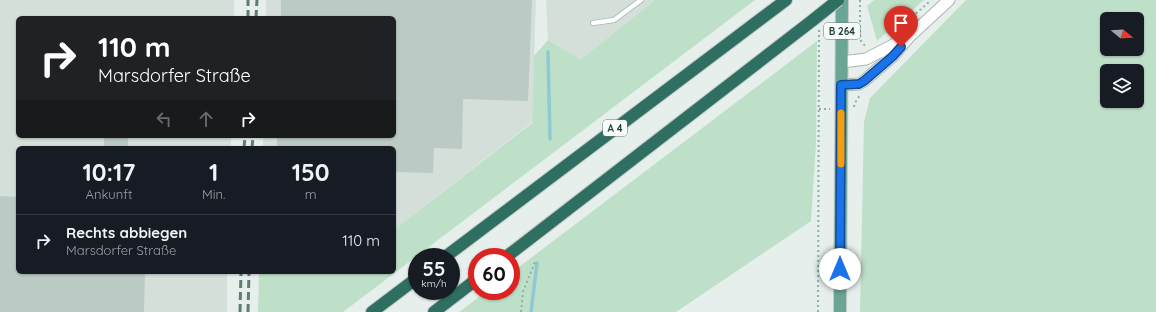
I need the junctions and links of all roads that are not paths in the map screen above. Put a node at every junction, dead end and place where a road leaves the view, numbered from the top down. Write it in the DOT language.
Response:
graph roads {
  1 [pos="641,0"];
  2 [pos="786,0"];
  3 [pos="838,0"];
  4 [pos="842,0"];
  5 [pos="949,0"];
  6 [pos="593,23"];
  7 [pos="909,37"];
  8 [pos="842,62"];
  9 [pos="841,85"];
  10 [pos="457,248"];
  11 [pos="518,248"];
  12 [pos="408,285"];
  13 [pos="468,286"];
  14 [pos="372,312"];
  15 [pos="434,312"];
  16 [pos="840,312"];
  1 -- 6 [label="lane"];
  2 -- 10 [label="highway, A 4"];
  3 -- 11 [label="highway, bridge"];
  4 -- 8 [label="main road, B 264"];
  5 -- 7 [label="street"];
  7 -- 8 [label="street"];
  7 -- 9 [label="street"];
  8 -- 9 [label="main road, B 264"];
  9 -- 16 [label="main road, B 264"];
  12 -- 14 [label="highway"];
  13 -- 15 [label="highway"];
}
